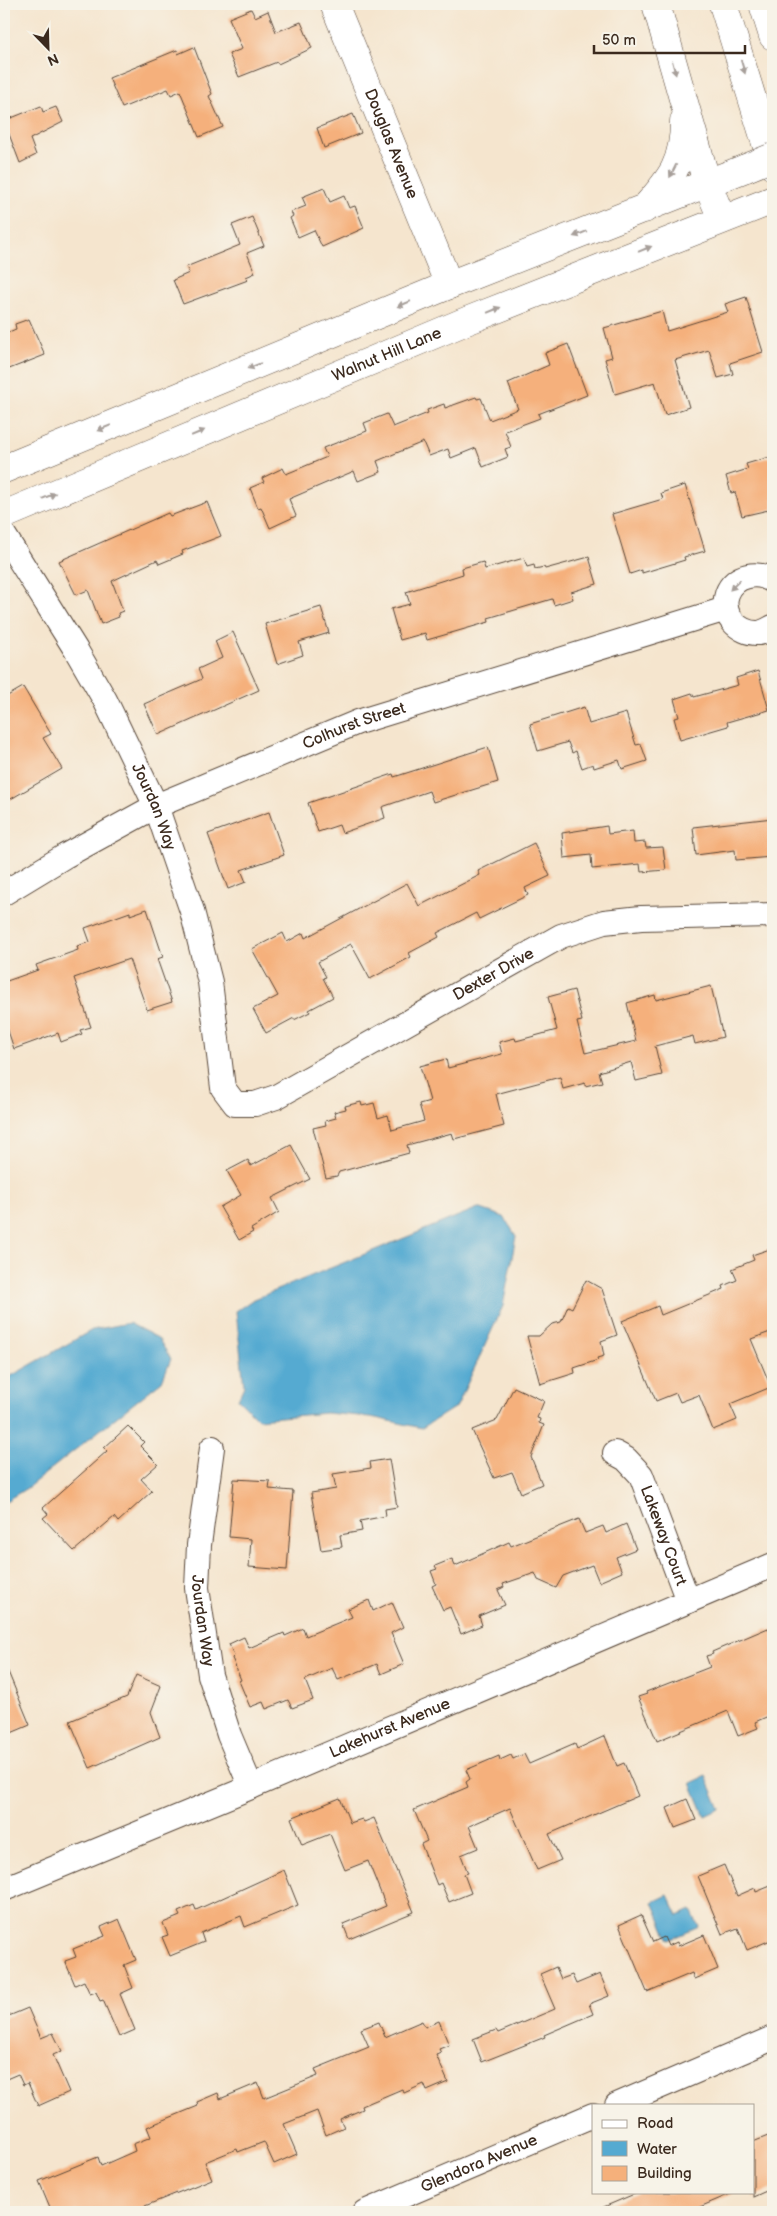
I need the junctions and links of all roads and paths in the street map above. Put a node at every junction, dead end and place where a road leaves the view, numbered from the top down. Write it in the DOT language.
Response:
graph roads {
  1 [pos="334,4"];
  2 [pos="656,4"];
  3 [pos="723,4"];
  4 [pos="763,4"];
  5 [pos="773,36"];
  6 [pos="684,107"];
  7 [pos="773,157"];
  8 [pos="773,166"];
  9 [pos="707,184"];
  10 [pos="766,203"];
  11 [pos="644,208"];
  12 [pos="722,219"];
  13 [pos="449,285"];
  14 [pos="464,322"];
  15 [pos="4,469"];
  16 [pos="4,515"];
  17 [pos="4,535"];
  18 [pos="773,581"];
  19 [pos="726,609"];
  20 [pos="773,627"];
  21 [pos="156,806"];
  22 [pos="4,893"];
  23 [pos="773,915"];
  24 [pos="234,1104"];
  25 [pos="212,1448"];
  26 [pos="615,1453"];
  27 [pos="773,1565"];
  28 [pos="688,1601"];
  29 [pos="251,1787"];
  30 [pos="4,1889"];
  31 [pos="773,2038"];
  32 [pos="618,2104"];
  33 [pos="592,2115"];
  34 [pos="365,2212"];
  1 -- 13 [label="main road, Douglas Avenue"];
  2 -- 6 [label="main road, one-way"];
  3 -- 8 [label="main road, one-way"];
  4 -- 5 [label="main road"];
  6 -- 9 [label="main road"];
  6 -- 11 [label="main road, one-way"];
  7 -- 9 [label="main road, bridge"];
  9 -- 11 [label="main road"];
  9 -- 12 [label="main road"];
  10 -- 12 [label="main road, Walnut Hill Lane"];
  11 -- 13 [label="main road, one-way"];
  14 -- 12 [label="main road, Walnut Hill Lane, one-way"];
  13 -- 14 [label="main road, Douglas Avenue"];
  13 -- 15 [label="main road, one-way"];
  16 -- 14 [label="main road, Walnut Hill Lane, one-way"];
  17 -- 21 [label="street, Jourdan Way"];
  18 -- 19 [label="street, one-way"];
  19 -- 20 [label="street"];
  19 -- 21 [label="street, Colhurst Street"];
  21 -- 22 [label="street, Colhurst Street"];
  21 -- 24 [label="street, Jourdan Way"];
  23 -- 24 [label="street, Dexter Drive"];
  25 -- 29 [label="street, Jourdan Way"];
  26 -- 28 [label="street, Lakeway Court"];
  27 -- 28 [label="street, Lakehurst Avenue"];
  28 -- 29 [label="street, Lakehurst Avenue"];
  29 -- 30 [label="street, Lakehurst Avenue"];
  31 -- 32 [label="street"];
  33 -- 34 [label="street, Glendora Avenue"];
}
